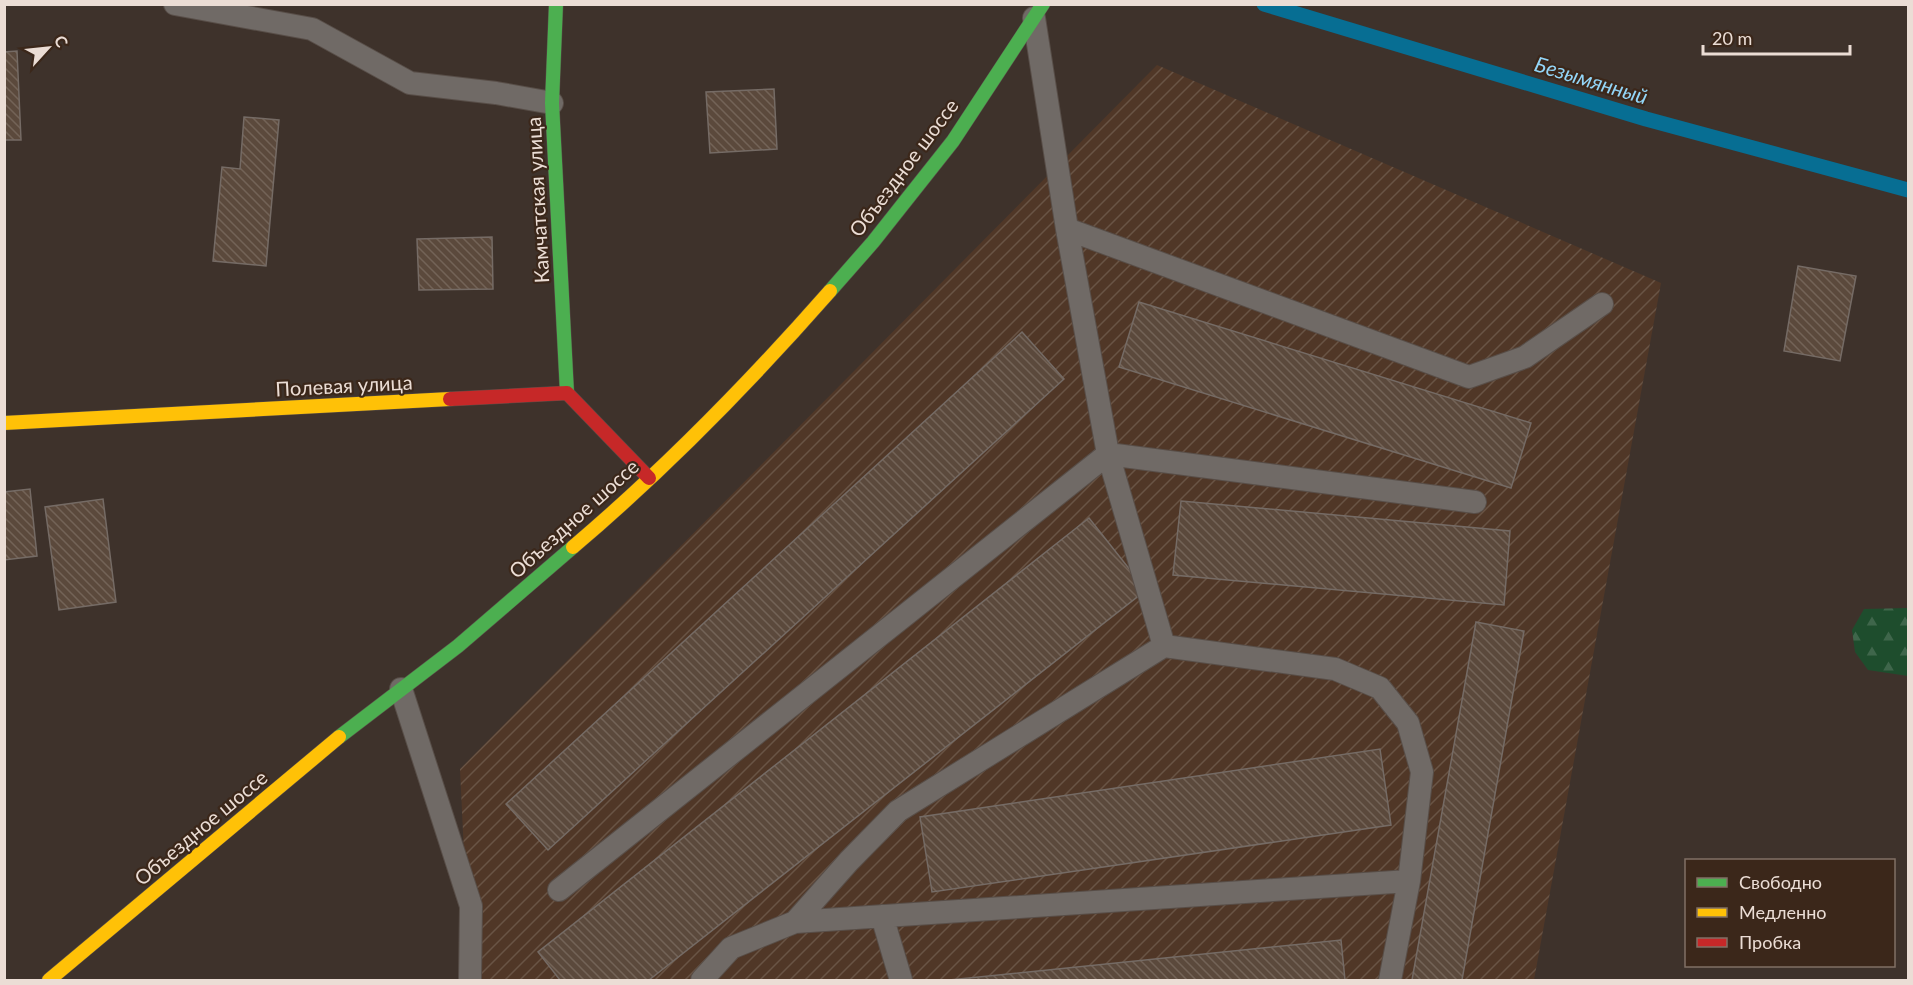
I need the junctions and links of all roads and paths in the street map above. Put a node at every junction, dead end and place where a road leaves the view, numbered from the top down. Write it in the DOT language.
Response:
graph roads {
  1 [pos="175,4"];
  2 [pos="556,4"];
  3 [pos="1039,11"];
  4 [pos="552,103"];
  5 [pos="1067,229"];
  6 [pos="1602,304"];
  7 [pos="567,393"];
  8 [pos="4,423"];
  9 [pos="1108,454"];
  10 [pos="649,478"];
  11 [pos="1475,502"];
  12 [pos="1164,646"];
  13 [pos="401,689"];
  14 [pos="1409,881"];
  15 [pos="559,890"];
  16 [pos="882,916"];
  17 [pos="795,922"];
  18 [pos="49,981"];
  19 [pos="470,981"];
  20 [pos="702,981"];
  21 [pos="901,981"];
  22 [pos="1390,981"];
  1 -- 4 [label="lane"];
  2 -- 4 [label="street, Камчатская улица"];
  3 -- 5 [label="lane"];
  3 -- 10 [label="street, Объездное шоссе"];
  4 -- 7 [label="street, Камчатская улица"];
  5 -- 6 [label="lane"];
  5 -- 9 [label="lane"];
  7 -- 8 [label="street, Полевая улица"];
  7 -- 10 [label="street"];
  9 -- 11 [label="lane"];
  9 -- 12 [label="lane"];
  9 -- 15 [label="lane"];
  10 -- 13 [label="street, Объездное шоссе"];
  12 -- 14 [label="lane"];
  12 -- 17 [label="lane"];
  13 -- 18 [label="street, Объездное шоссе"];
  13 -- 19 [label="lane"];
  14 -- 16 [label="lane"];
  14 -- 22 [label="lane"];
  16 -- 17 [label="lane"];
  16 -- 21 [label="lane"];
  17 -- 20 [label="lane"];
}
